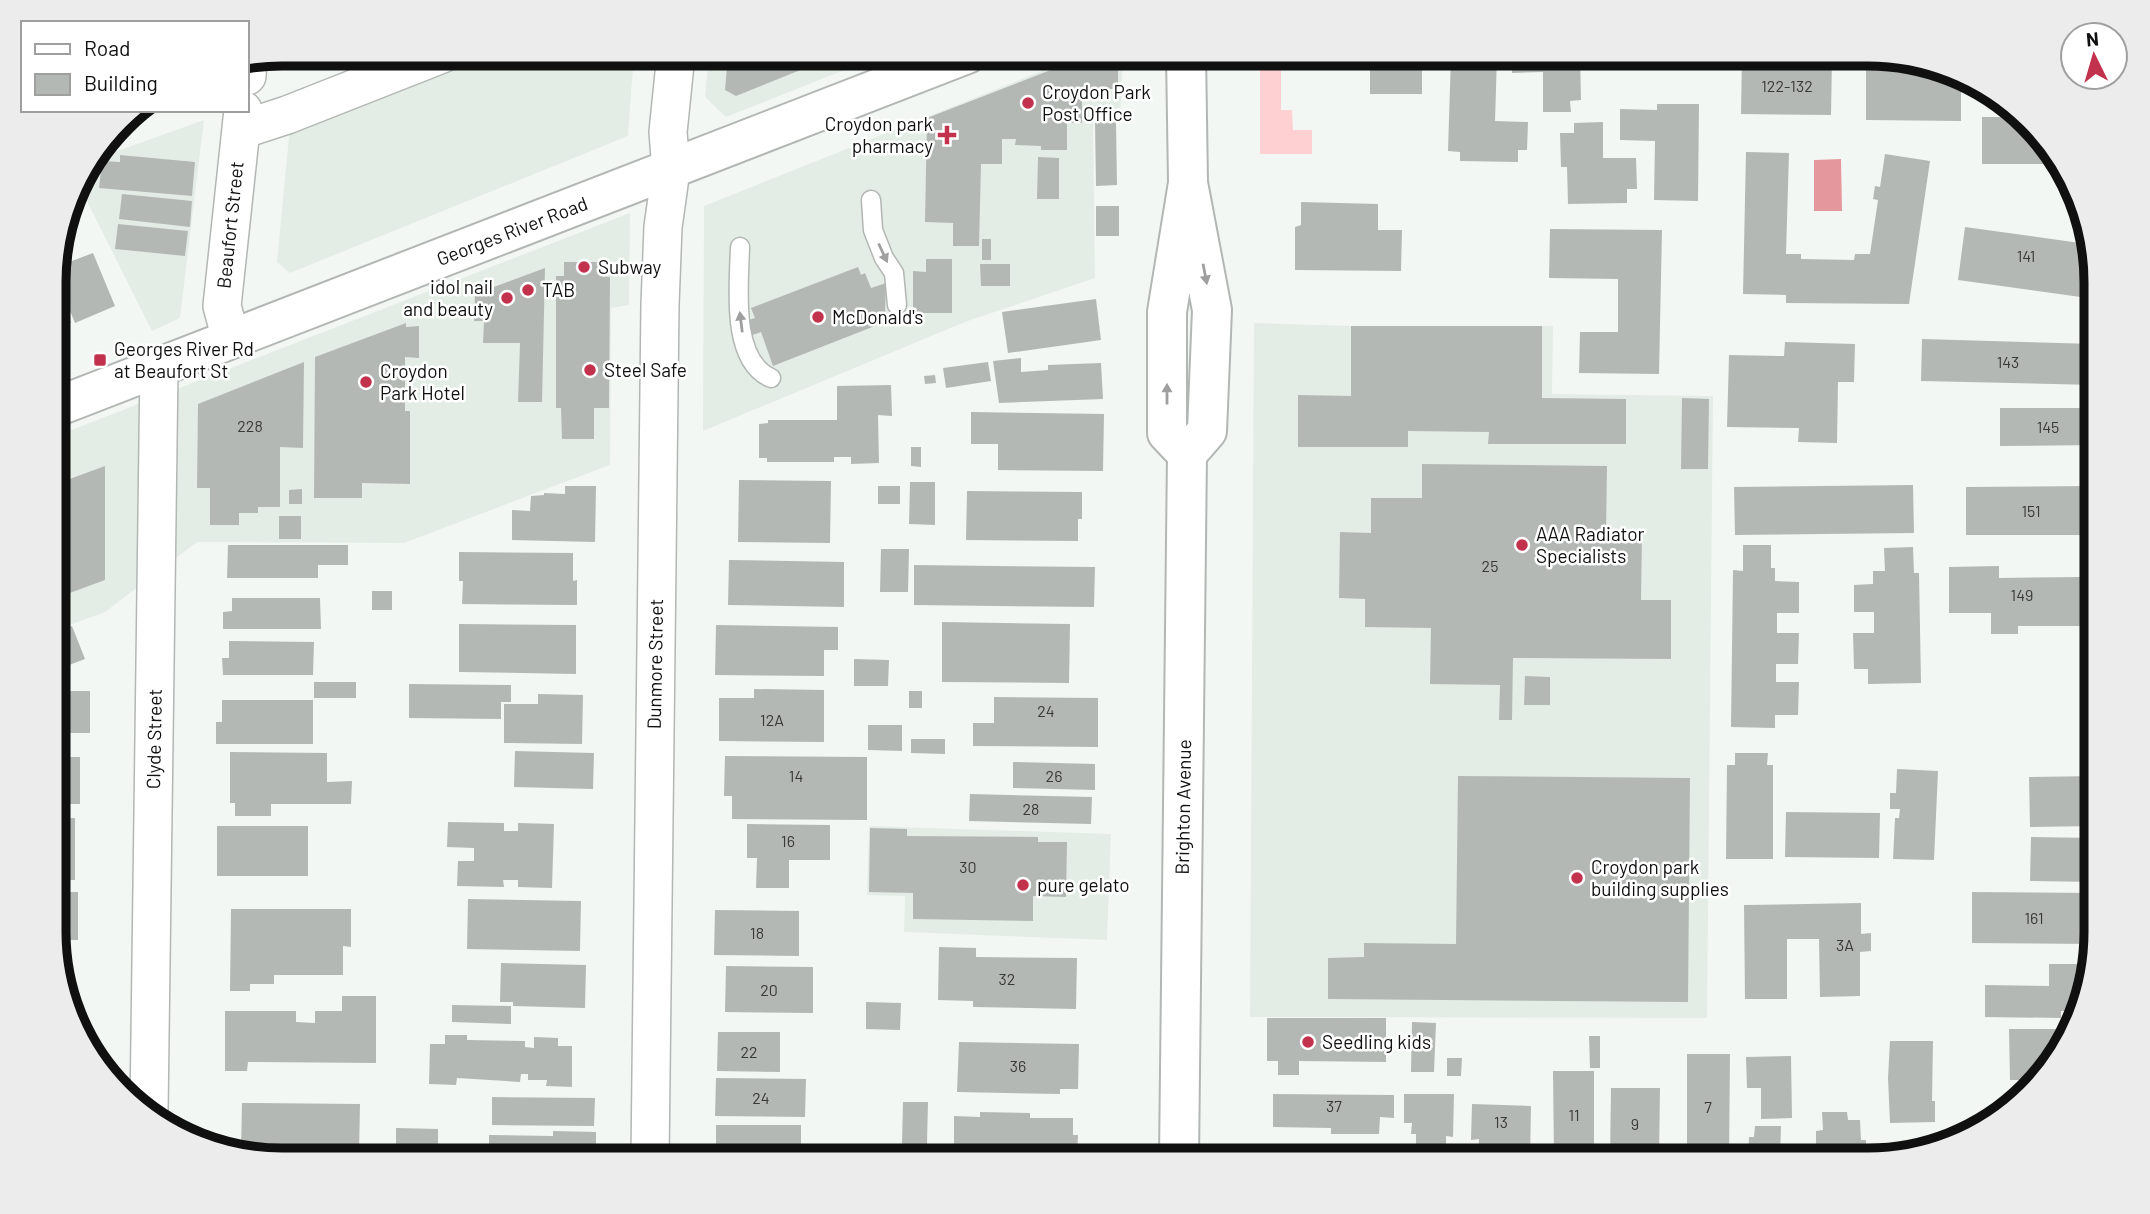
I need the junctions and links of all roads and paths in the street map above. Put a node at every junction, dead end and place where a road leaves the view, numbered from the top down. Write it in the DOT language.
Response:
graph roads {
  1 [pos="409,67"];
  2 [pos="675,67"];
  3 [pos="934,67"];
  4 [pos="1186,67"];
  5 [pos="242,120"];
  6 [pos="671,170"];
  7 [pos="871,200"];
  8 [pos="740,247"];
  9 [pos="897,305"];
  10 [pos="231,339"];
  11 [pos="159,367"];
  12 [pos="771,378"];
  13 [pos="66,403"];
  14 [pos="149,1101"];
  15 [pos="1179,1147"];
  16 [pos="650,1148"];
  1 -- 5 [label="street"];
  2 -- 6 [label="street, Dunmore Street"];
  3 -- 6 [label="main road, Georges River Road"];
  4 -- 15 [label="main road, Brighton Avenue"];
  5 -- 10 [label="street, Beaufort Street"];
  6 -- 10 [label="main road, Georges River Road"];
  6 -- 16 [label="street, Dunmore Street"];
  7 -- 9 [label="lane, one-way"];
  12 -- 8 [label="lane, one-way"];
  10 -- 11 [label="main road, Georges River Road"];
  11 -- 13 [label="main road, Georges River Road"];
  11 -- 14 [label="street, Clyde Street"];
}
